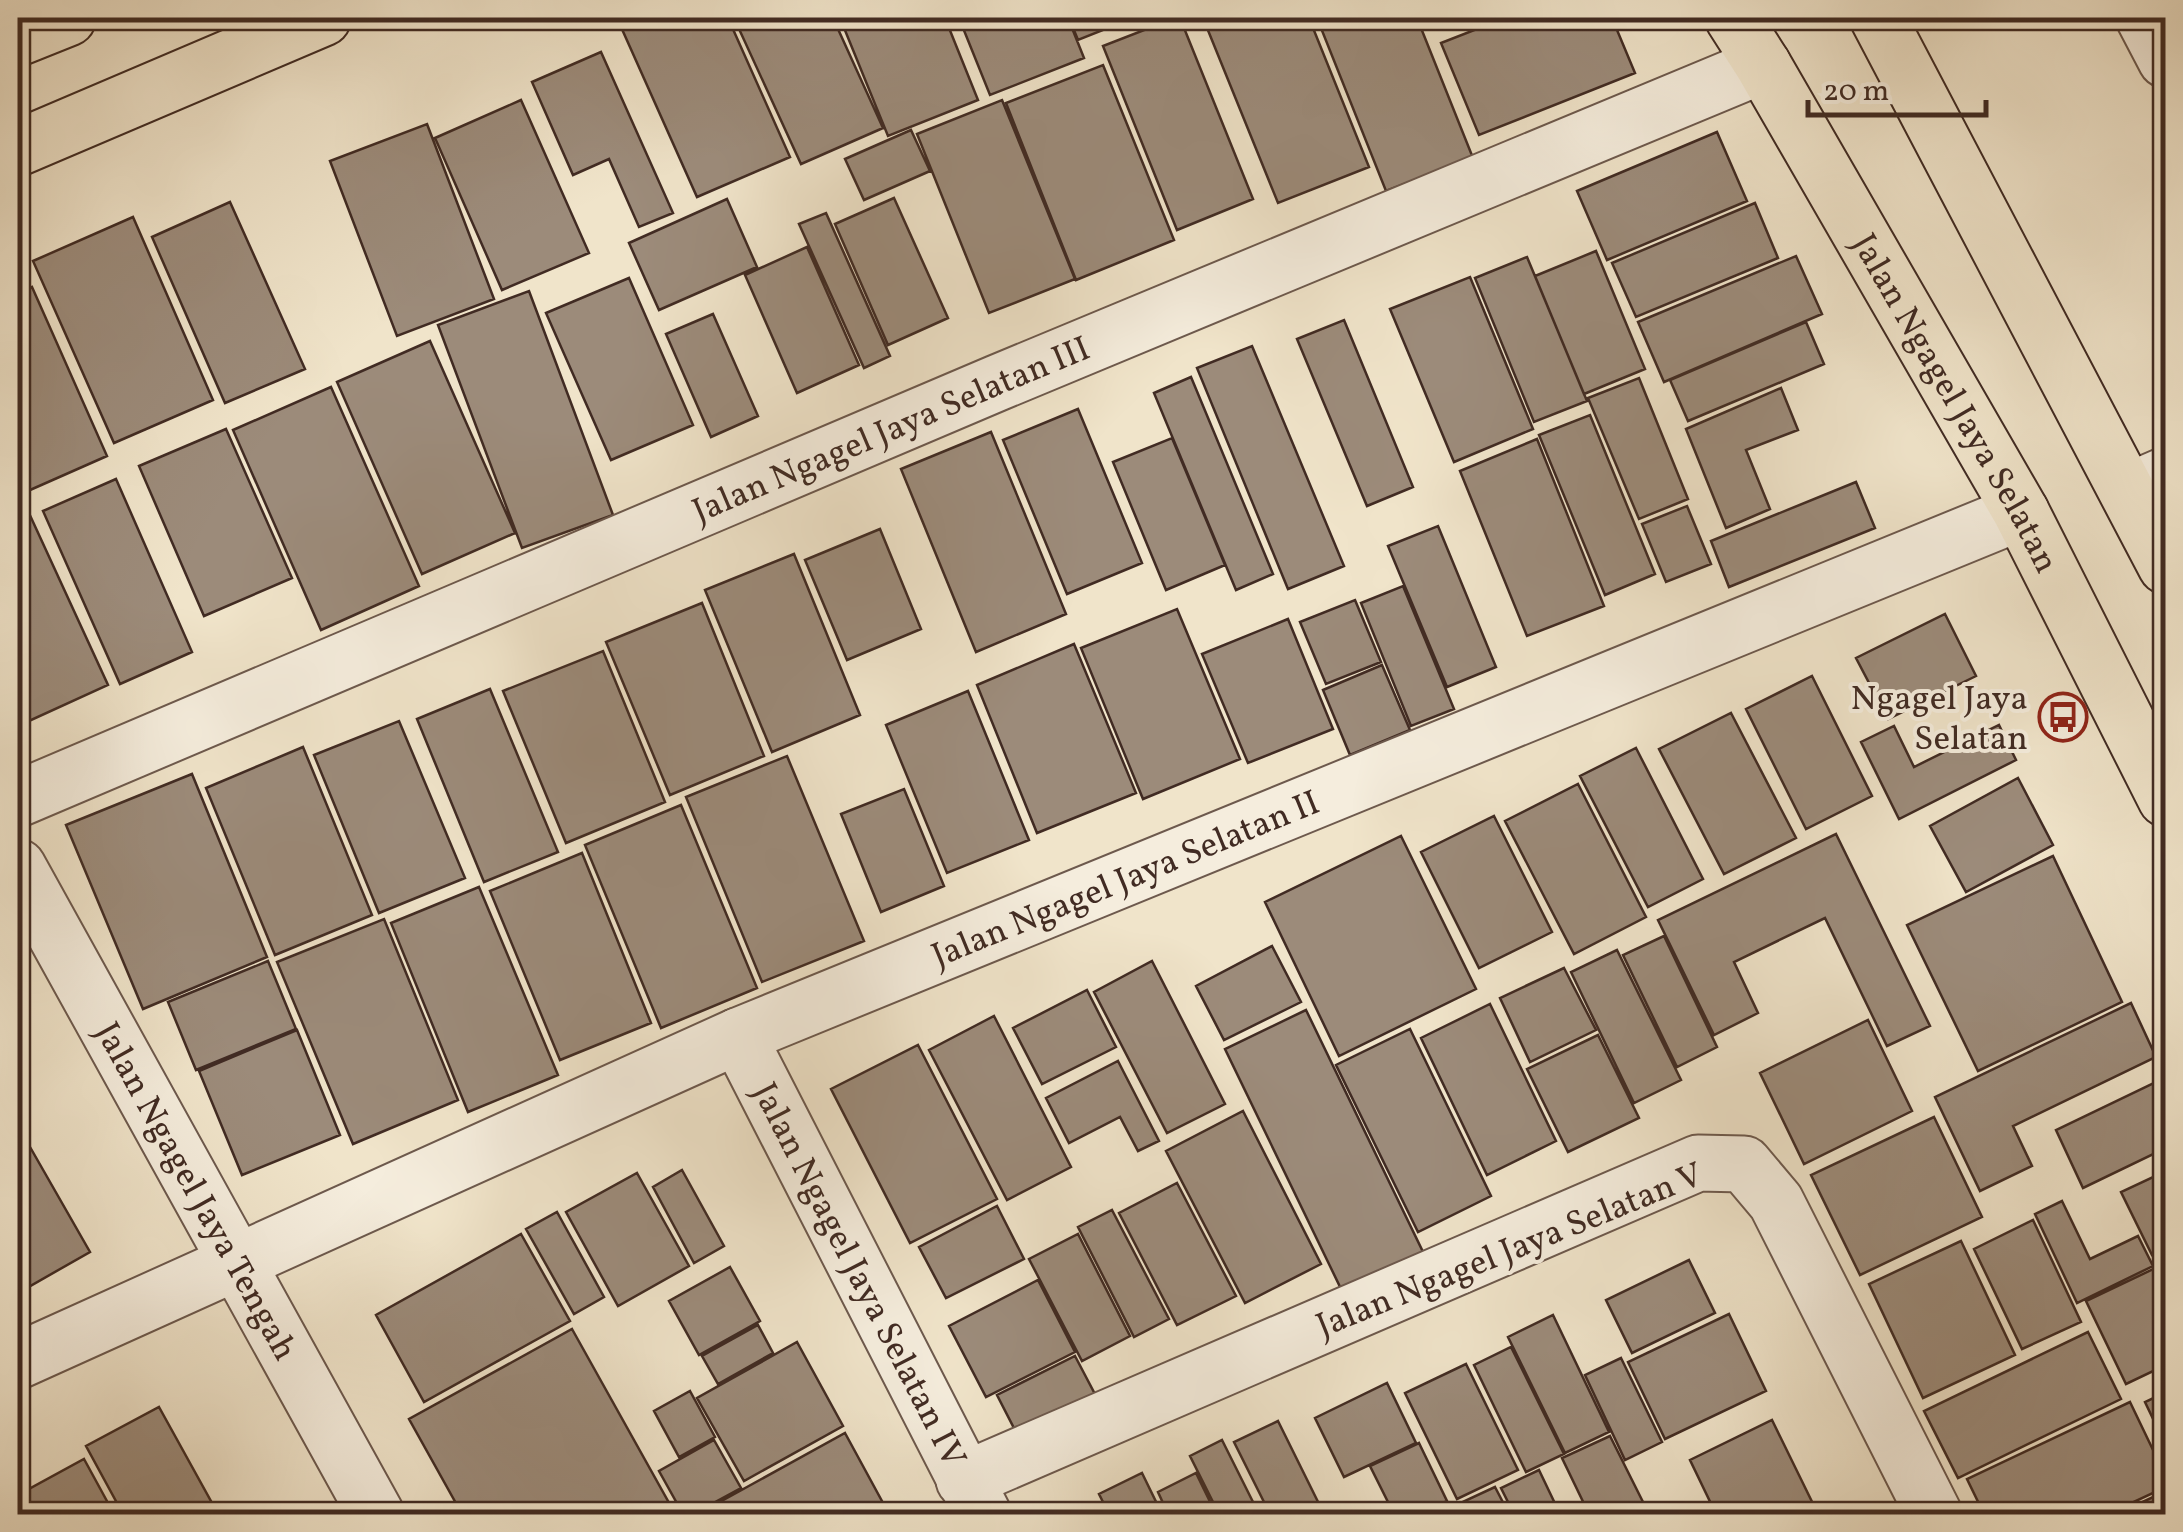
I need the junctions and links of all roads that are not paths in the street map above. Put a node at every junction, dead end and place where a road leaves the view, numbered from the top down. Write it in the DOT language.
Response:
graph roads {
  1 [pos="68,18"];
  2 [pos="323,18"];
  3 [pos="1732,18"];
  4 [pos="2144,18"];
  5 [pos="1884,19"];
  6 [pos="18,38"];
  7 [pos="2166,60"];
  8 [pos="1763,64"];
  9 [pos="18,148"];
  10 [pos="2147,483"];
  11 [pos="2021,512"];
  12 [pos="2166,566"];
  13 [pos="18,799"];
  14 [pos="2166,799"];
  15 [pos="18,867"];
  16 [pos="738,1036"];
  17 [pos="236,1260"];
  18 [pos="18,1362"];
  19 [pos="974,1497"];
  20 [pos="376,1514"];
  21 [pos="1934,1514"];
  1 -- 6 [label="main road"];
  2 -- 9 [label="main road"];
  3 -- 8 [label="main road, Jalan Ngagel Jaya Selatan"];
  4 -- 7 [label="street"];
  5 -- 10 [label="main road"];
  8 -- 11 [label="main road, Jalan Ngagel Jaya Selatan"];
  8 -- 13 [label="street, Jalan Ngagel Jaya Selatan III"];
  10 -- 12 [label="main road"];
  11 -- 14 [label="main road, Jalan Ngagel Jaya Selatan"];
  11 -- 16 [label="street, Jalan Ngagel Jaya Selatan II"];
  15 -- 17 [label="street, Jalan Ngagel Jaya Tengah"];
  16 -- 17 [label="street, Jalan Ngagel Jaya Selatan II"];
  16 -- 19 [label="street, Jalan Ngagel Jaya Selatan IV"];
  17 -- 18 [label="street, Jalan Ngagel Jaya Selatan II"];
  17 -- 20 [label="street, Jalan Ngagel Jaya Tengah"];
  19 -- 21 [label="street, Jalan Ngagel Jaya Selatan V"];
}
